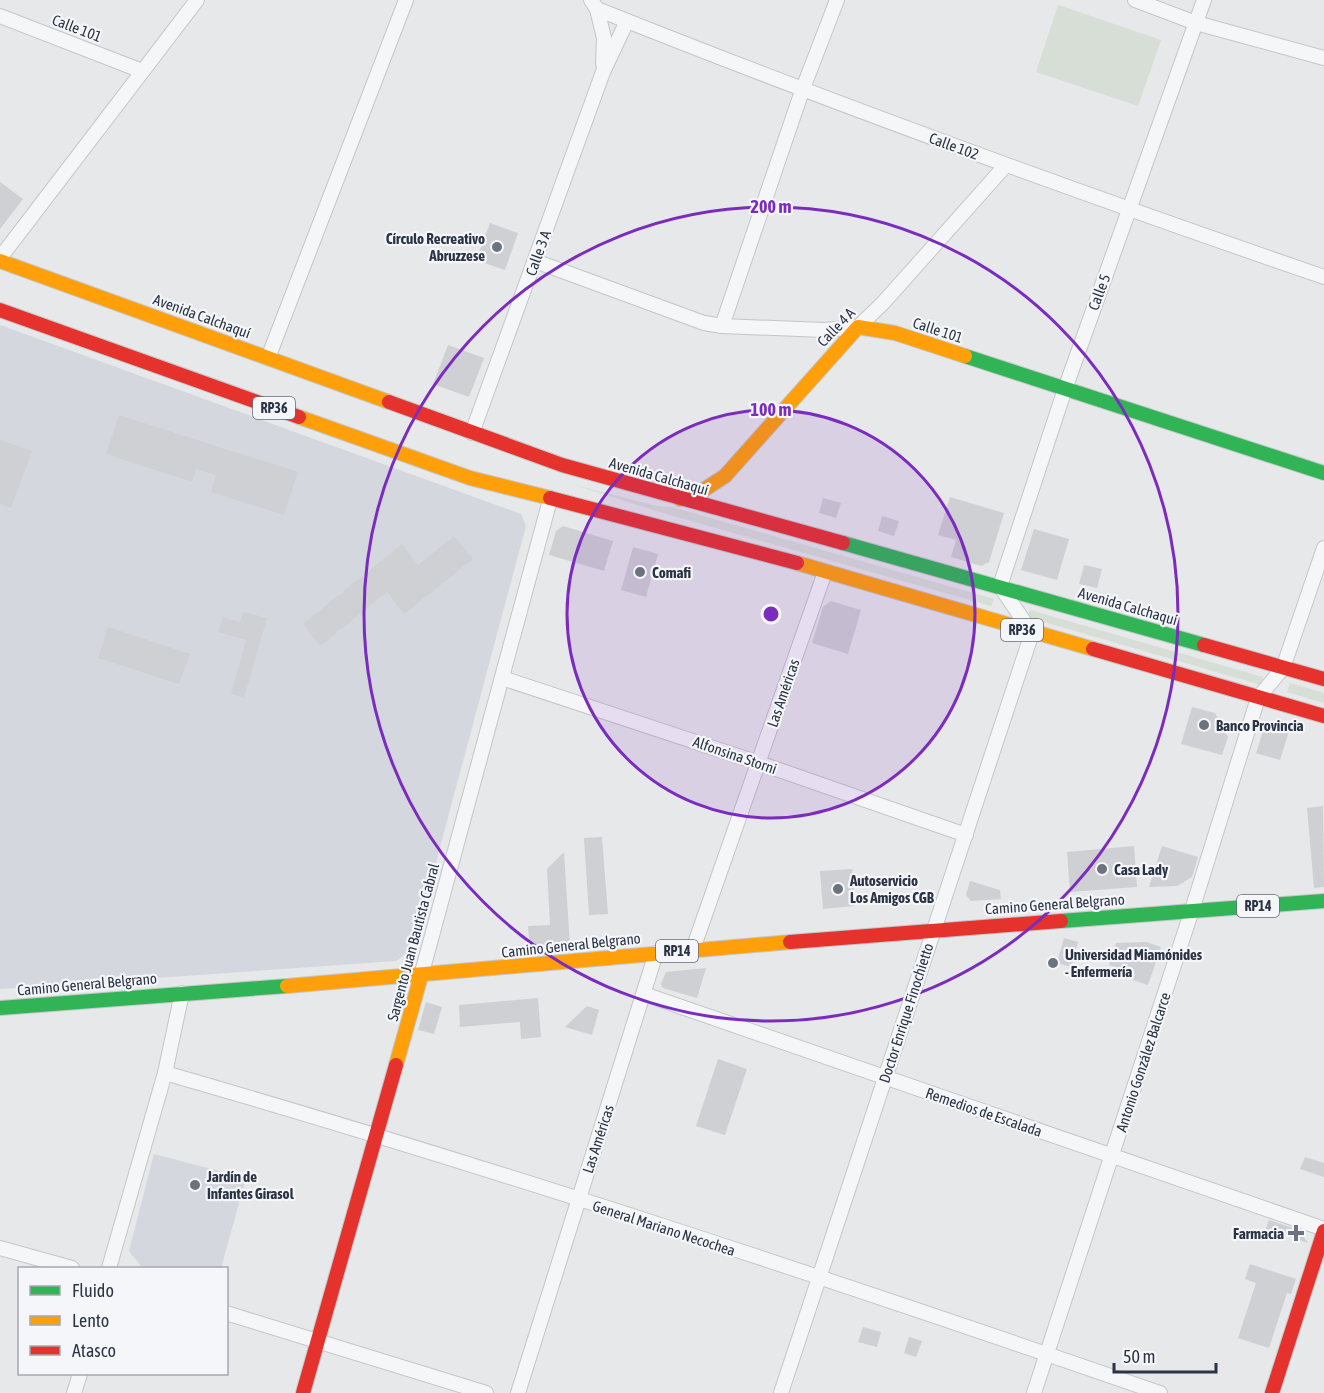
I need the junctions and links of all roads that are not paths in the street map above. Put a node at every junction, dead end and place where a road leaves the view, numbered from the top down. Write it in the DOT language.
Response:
graph roads {
  1 [pos="197,0"];
  2 [pos="406,0"];
  3 [pos="837,0"];
  4 [pos="1135,0"];
  5 [pos="1204,0"];
  6 [pos="594,5"];
  7 [pos="0,16"];
  8 [pos="627,21"];
  9 [pos="1196,23"];
  10 [pos="1324,58"];
  11 [pos="142,71"];
  12 [pos="603,72"];
  13 [pos="802,91"];
  14 [pos="1006,165"];
  15 [pos="1129,210"];
  16 [pos="0,259"];
  17 [pos="535,261"];
  18 [pos="1324,277"];
  19 [pos="0,310"];
  20 [pos="722,326"];
  21 [pos="858,327"];
  22 [pos="268,358"];
  23 [pos="1065,388"];
  24 [pos="472,433"];
  25 [pos="1324,473"];
  26 [pos="590,474"];
  27 [pos="555,489"];
  28 [pos="680,499"];
  29 [pos="1324,548"];
  30 [pos="825,572"];
  31 [pos="1000,586"];
  32 [pos="1032,633"];
  33 [pos="1283,668"];
  34 [pos="502,678"];
  35 [pos="1324,680"];
  36 [pos="1258,698"];
  37 [pos="1324,716"];
  38 [pos="759,763"];
  39 [pos="966,836"];
  40 [pos="1324,901"];
  41 [pos="1192,910"];
  42 [pos="933,930"];
  43 [pos="693,949"];
  44 [pos="656,953"];
  45 [pos="421,976"];
  46 [pos="182,993"];
  47 [pos="644,994"];
  48 [pos="0,1008"];
  49 [pos="165,1073"];
  50 [pos="884,1078"];
  51 [pos="376,1134"];
  52 [pos="1112,1156"];
  53 [pos="579,1201"];
  54 [pos="1324,1230"];
  55 [pos="1324,1245"];
  56 [pos="0,1248"];
  57 [pos="1324,1263"];
  58 [pos="65,1267"];
  59 [pos="110,1267"];
  60 [pos="818,1277"];
  61 [pos="228,1314"];
  62 [pos="1299,1314"];
  63 [pos="318,1340"];
  64 [pos="1047,1354"];
  65 [pos="80,1375"];
  66 [pos="74,1393"];
  67 [pos="303,1393"];
  68 [pos="486,1393"];
  69 [pos="518,1393"];
  70 [pos="781,1393"];
  71 [pos="1034,1393"];
  72 [pos="1160,1393"];
  73 [pos="1272,1393"];
  1 -- 11 [label="street"];
  2 -- 22 [label="street"];
  3 -- 13 [label="street"];
  4 -- 9 [label="street"];
  5 -- 9 [label="street, Calle 5"];
  6 -- 8 [label="street, Calle 102"];
  6 -- 12 [label="street, Calle 3 A"];
  7 -- 11 [label="street, Calle 101"];
  8 -- 12 [label="street, Calle 3 A"];
  8 -- 13 [label="street, Calle 102"];
  9 -- 10 [label="street"];
  9 -- 15 [label="street, Calle 5"];
  11 -- 16 [label="street"];
  12 -- 17 [label="street, Calle 3 A"];
  13 -- 14 [label="street, Calle 102"];
  13 -- 20 [label="street"];
  14 -- 15 [label="street, Calle 102"];
  14 -- 21 [label="street, Calle 4 A"];
  15 -- 18 [label="street, Calle 102"];
  15 -- 23 [label="street, Calle 5"];
  16 -- 22 [label="main road, Avenida Calchaquí / RP36"];
  17 -- 20 [label="street, Calle 101"];
  17 -- 24 [label="street, Calle 3 A"];
  19 -- 27 [label="main road, RP36"];
  20 -- 21 [label="street, Calle 101"];
  21 -- 23 [label="main road, Calle 101"];
  21 -- 28 [label="main road, Calle 4 A"];
  22 -- 24 [label="main road, Avenida Calchaquí / RP36"];
  23 -- 25 [label="main road, Calle 101"];
  23 -- 31 [label="street, Calle 5"];
  24 -- 26 [label="main road, Avenida Calchaquí / RP36"];
  26 -- 27 [label="main road"];
  26 -- 28 [label="main road, Avenida Calchaquí / RP36"];
  27 -- 30 [label="main road, RP36"];
  27 -- 34 [label="street, Sargento Juan Bautista Cabral"];
  28 -- 31 [label="main road, Avenida Calchaquí / RP36"];
  29 -- 33 [label="street"];
  30 -- 32 [label="main road, RP36"];
  30 -- 38 [label="street, Las Américas"];
  31 -- 32 [label="street"];
  31 -- 33 [label="main road, Avenida Calchaquí / RP36"];
  32 -- 36 [label="main road, RP36"];
  32 -- 39 [label="street, Doctor Enrique Finochietto"];
  33 -- 35 [label="main road, Avenida Calchaquí / RP36"];
  33 -- 36 [label="street, Antonio González Balcarce"];
  34 -- 38 [label="street, Alfonsina Storni"];
  34 -- 45 [label="street, Sargento Juan Bautista Cabral"];
  36 -- 37 [label="main road, RP36"];
  36 -- 41 [label="street, Antonio González Balcarce"];
  38 -- 39 [label="street, Alfonsina Storni"];
  38 -- 43 [label="street, Las Américas"];
  39 -- 42 [label="street, Doctor Enrique Finochietto"];
  40 -- 41 [label="main road, Camino General Belgrano / RP14"];
  41 -- 42 [label="main road, Camino General Belgrano / RP14"];
  41 -- 52 [label="street, Antonio González Balcarce"];
  42 -- 43 [label="main road, Camino General Belgrano / RP14"];
  42 -- 50 [label="street, Doctor Enrique Finochietto"];
  43 -- 44 [label="main road, Camino General Belgrano / RP14"];
  44 -- 45 [label="main road, Camino General Belgrano / RP14"];
  44 -- 47 [label="street, Las Américas"];
  45 -- 46 [label="main road, Camino General Belgrano / RP14"];
  45 -- 51 [label="main road, Sargento Juan Bautista Cabral"];
  46 -- 48 [label="main road, Camino General Belgrano / RP14"];
  46 -- 49 [label="street"];
  47 -- 50 [label="street, Remedios de Escalada"];
  47 -- 53 [label="street, Las Américas"];
  49 -- 51 [label="street, General Mariano Necochea"];
  49 -- 59 [label="street"];
  50 -- 52 [label="street, Remedios de Escalada"];
  50 -- 60 [label="street, Doctor Enrique Finochietto"];
  51 -- 53 [label="street, General Mariano Necochea"];
  51 -- 63 [label="main road, Sargento Juan Bautista Cabral"];
  52 -- 54 [label="street, Remedios de Escalada"];
  52 -- 64 [label="street, Antonio González Balcarce"];
  53 -- 60 [label="street, General Mariano Necochea"];
  53 -- 69 [label="street, Las Américas"];
  54 -- 62 [label="main road"];
  55 -- 62 [label="main road"];
  56 -- 58 [label="street"];
  57 -- 62 [label="main road"];
  60 -- 64 [label="street, General Mariano Necochea"];
  60 -- 70 [label="street, Doctor Enrique Finochietto"];
  61 -- 63 [label="street"];
  62 -- 73 [label="main road"];
  63 -- 67 [label="main road, Sargento Juan Bautista Cabral"];
  63 -- 68 [label="street"];
  64 -- 71 [label="street, Antonio González Balcarce"];
  64 -- 72 [label="street, General Mariano Necochea"];
  65 -- 66 [label="street"];
}
